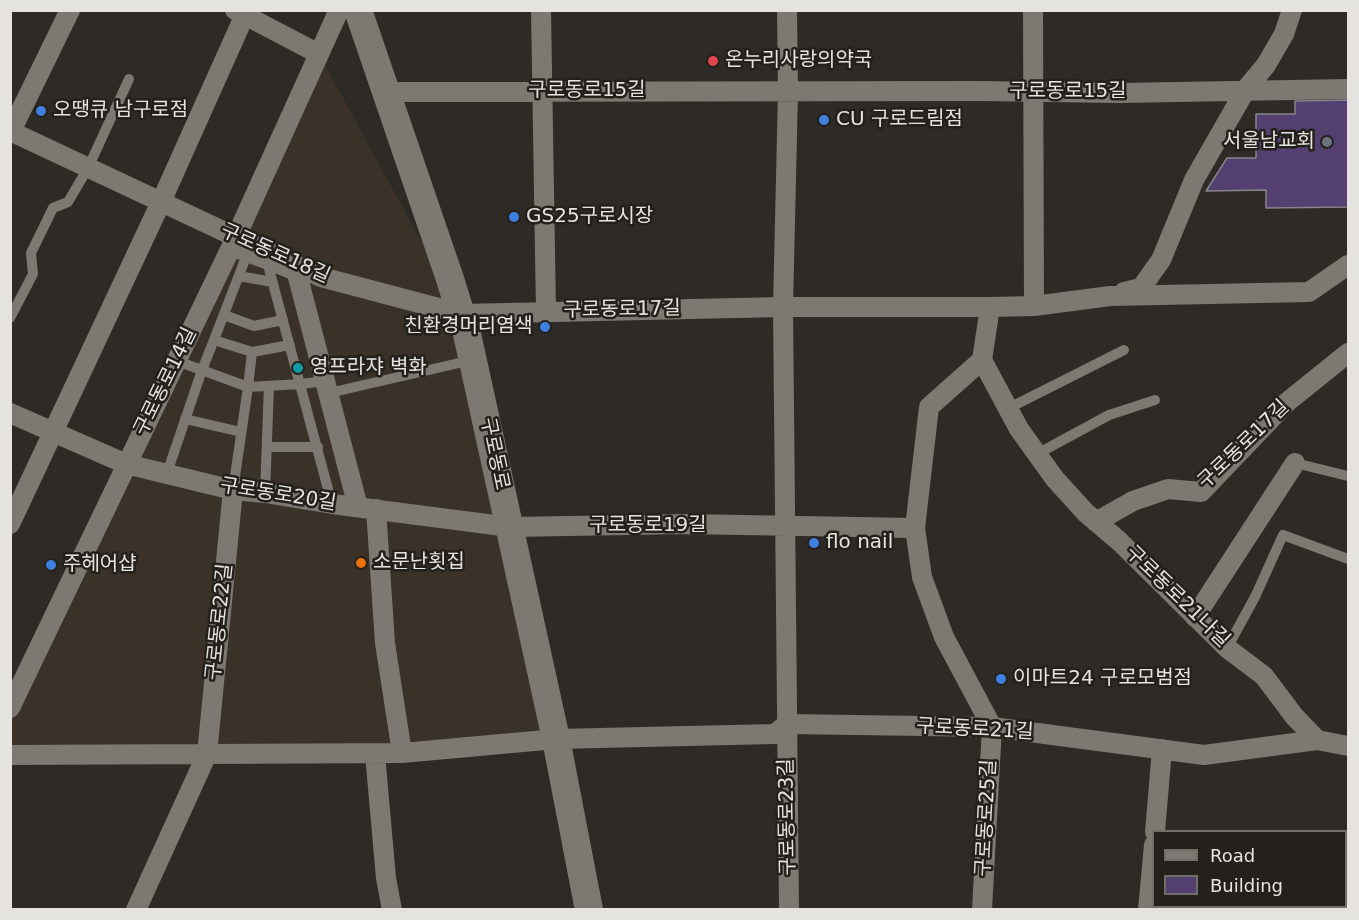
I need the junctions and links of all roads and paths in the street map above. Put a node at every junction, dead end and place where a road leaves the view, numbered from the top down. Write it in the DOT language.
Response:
graph roads {
  1 [pos="70,10"];
  2 [pos="339,10"];
  3 [pos="358,10"];
  4 [pos="541,10"];
  5 [pos="787,10"];
  6 [pos="1033,10"];
  7 [pos="1292,10"];
  8 [pos="242,12"];
  9 [pos="319,54"];
  10 [pos="129,79"];
  11 [pos="1246,89"];
  12 [pos="1348,89"];
  13 [pos="386,92"];
  14 [pos="542,92"];
  15 [pos="788,92"];
  16 [pos="1034,93"];
  17 [pos="11,132"];
  18 [pos="88,168"];
  19 [pos="161,202"];
  20 [pos="237,248"];
  21 [pos="268,264"];
  22 [pos="1348,265"];
  23 [pos="296,271"];
  24 [pos="239,276"];
  25 [pos="272,282"];
  26 [pos="1110,296"];
  27 [pos="1034,306"];
  28 [pos="783,307"];
  29 [pos="990,308"];
  30 [pos="546,312"];
  31 [pos="461,314"];
  32 [pos="224,315"];
  33 [pos="10,318"];
  34 [pos="283,320"];
  35 [pos="214,339"];
  36 [pos="290,345"];
  37 [pos="1124,350"];
  38 [pos="252,352"];
  39 [pos="1348,353"];
  40 [pos="473,360"];
  41 [pos="982,360"];
  42 [pos="177,361"];
  43 [pos="202,370"];
  44 [pos="301,384"];
  45 [pos="269,386"];
  46 [pos="248,387"];
  47 [pos="327,387"];
  48 [pos="1155,400"];
  49 [pos="1007,409"];
  50 [pos="10,413"];
  51 [pos="185,419"];
  52 [pos="241,432"];
  53 [pos="54,433"];
  54 [pos="267,447"];
  55 [pos="318,447"];
  56 [pos="1037,454"];
  57 [pos="1295,463"];
  58 [pos="126,464"];
  59 [pos="167,473"];
  60 [pos="1348,476"];
  61 [pos="233,490"];
  62 [pos="265,493"];
  63 [pos="332,504"];
  64 [pos="367,508"];
  65 [pos="1096,522"];
  66 [pos="10,524"];
  67 [pos="510,527"];
  68 [pos="786,527"];
  69 [pos="915,528"];
  70 [pos="1348,559"];
  71 [pos="1195,617"];
  72 [pos="1227,648"];
  73 [pos="10,708"];
  74 [pos="787,724"];
  75 [pos="992,727"];
  76 [pos="556,739"];
  77 [pos="1317,740"];
  78 [pos="1348,746"];
  79 [pos="1162,749"];
  80 [pos="402,753"];
  81 [pos="207,754"];
  82 [pos="375,754"];
  83 [pos="10,755"];
  84 [pos="1155,830"];
  85 [pos="1152,866"];
  86 [pos="136,909"];
  87 [pos="392,909"];
  88 [pos="589,909"];
  89 [pos="789,909"];
  90 [pos="982,909"];
  91 [pos="1148,909"];
  1 -- 17 [label="street"];
  2 -- 9 [label="street, 구로동로14길"];
  3 -- 13 [label="main road, 구로동로"];
  4 -- 14 [label="street"];
  5 -- 15 [label="street"];
  6 -- 16 [label="street"];
  7 -- 11 [label="street, 구로동로17길"];
  8 -- 9 [label="street"];
  8 -- 19 [label="street"];
  9 -- 20 [label="street, 구로동로14길"];
  10 -- 18 [label="lane"];
  11 -- 12 [label="street, 구로동로15길"];
  11 -- 16 [label="street, 구로동로15길"];
  11 -- 26 [label="street, 구로동로17길"];
  13 -- 14 [label="street, 구로동로15길"];
  13 -- 31 [label="main road, 구로동로"];
  14 -- 15 [label="street, 구로동로15길"];
  14 -- 30 [label="street"];
  15 -- 16 [label="street, 구로동로15길"];
  15 -- 28 [label="street"];
  16 -- 27 [label="street"];
  17 -- 18 [label="street, 구로동로18길"];
  18 -- 19 [label="street, 구로동로18길"];
  18 -- 33 [label="lane"];
  19 -- 20 [label="street, 구로동로18길"];
  19 -- 53 [label="street"];
  20 -- 21 [label="lane"];
  20 -- 23 [label="street, 구로동로18길"];
  20 -- 24 [label="lane"];
  20 -- 42 [label="street, 구로동로14길"];
  21 -- 23 [label="lane"];
  21 -- 25 [label="lane"];
  22 -- 26 [label="street, 구로동로17길"];
  23 -- 31 [label="street, 구로동로18길"];
  23 -- 47 [label="street"];
  24 -- 25 [label="lane"];
  24 -- 32 [label="lane"];
  25 -- 34 [label="lane"];
  26 -- 27 [label="street, 구로동로17길"];
  27 -- 29 [label="street, 구로동로17길"];
  28 -- 29 [label="street, 구로동로17길"];
  28 -- 30 [label="street, 구로동로17길"];
  28 -- 68 [label="street"];
  29 -- 41 [label="street"];
  30 -- 31 [label="street, 구로동로17길"];
  31 -- 40 [label="main road, 구로동로"];
  32 -- 34 [label="lane"];
  32 -- 35 [label="lane"];
  34 -- 36 [label="lane"];
  35 -- 38 [label="lane"];
  35 -- 43 [label="lane"];
  36 -- 38 [label="lane"];
  36 -- 44 [label="lane"];
  37 -- 49 [label="lane"];
  38 -- 46 [label="lane"];
  39 -- 65 [label="street, 구로동로17길"];
  40 -- 47 [label="lane"];
  40 -- 67 [label="main road, 구로동로"];
  41 -- 49 [label="street, 구로동로21나길"];
  41 -- 69 [label="street"];
  42 -- 43 [label="lane"];
  42 -- 58 [label="street, 구로동로14길"];
  43 -- 46 [label="lane"];
  43 -- 51 [label="lane"];
  44 -- 45 [label="lane"];
  44 -- 47 [label="lane"];
  44 -- 55 [label="lane"];
  45 -- 46 [label="lane"];
  45 -- 54 [label="lane"];
  46 -- 52 [label="lane"];
  47 -- 64 [label="street"];
  48 -- 56 [label="lane"];
  49 -- 56 [label="street, 구로동로21나길"];
  50 -- 53 [label="street, 구로동로20길"];
  51 -- 52 [label="lane"];
  51 -- 59 [label="lane"];
  52 -- 61 [label="lane"];
  53 -- 58 [label="street, 구로동로20길"];
  53 -- 66 [label="street"];
  54 -- 55 [label="lane"];
  54 -- 62 [label="lane"];
  55 -- 63 [label="lane"];
  56 -- 65 [label="street, 구로동로21나길"];
  57 -- 60 [label="lane"];
  57 -- 71 [label="street"];
  58 -- 59 [label="street, 구로동로20길"];
  58 -- 73 [label="street, 구로동로14길"];
  59 -- 61 [label="street, 구로동로20길"];
  61 -- 62 [label="street, 구로동로20길"];
  61 -- 81 [label="street, 구로동로22길"];
  62 -- 63 [label="street, 구로동로20길"];
  63 -- 64 [label="street, 구로동로20길"];
  64 -- 67 [label="street, 구로동로20길"];
  64 -- 80 [label="street"];
  65 -- 71 [label="street, 구로동로21나길"];
  67 -- 68 [label="street, 구로동로19길"];
  67 -- 76 [label="main road, 구로동로"];
  68 -- 69 [label="street, 구로동로19길"];
  68 -- 74 [label="street"];
  69 -- 75 [label="street"];
  70 -- 72 [label="lane"];
  71 -- 72 [label="street, 구로동로21나길"];
  72 -- 77 [label="street, 구로동로21나길"];
  74 -- 75 [label="street, 구로동로21길"];
  74 -- 76 [label="street, 구로동로21길"];
  74 -- 89 [label="street, 구로동로23길"];
  75 -- 79 [label="street, 구로동로21길"];
  75 -- 90 [label="street, 구로동로25길"];
  76 -- 80 [label="street"];
  76 -- 88 [label="main road, 구로동로"];
  77 -- 78 [label="street, 구로동로21길"];
  77 -- 79 [label="street, 구로동로21길"];
  79 -- 84 [label="street"];
  80 -- 82 [label="street"];
  81 -- 82 [label="street"];
  81 -- 83 [label="street"];
  81 -- 86 [label="street, 구로동로22길"];
  82 -- 87 [label="street"];
  85 -- 91 [label="street"];
}
